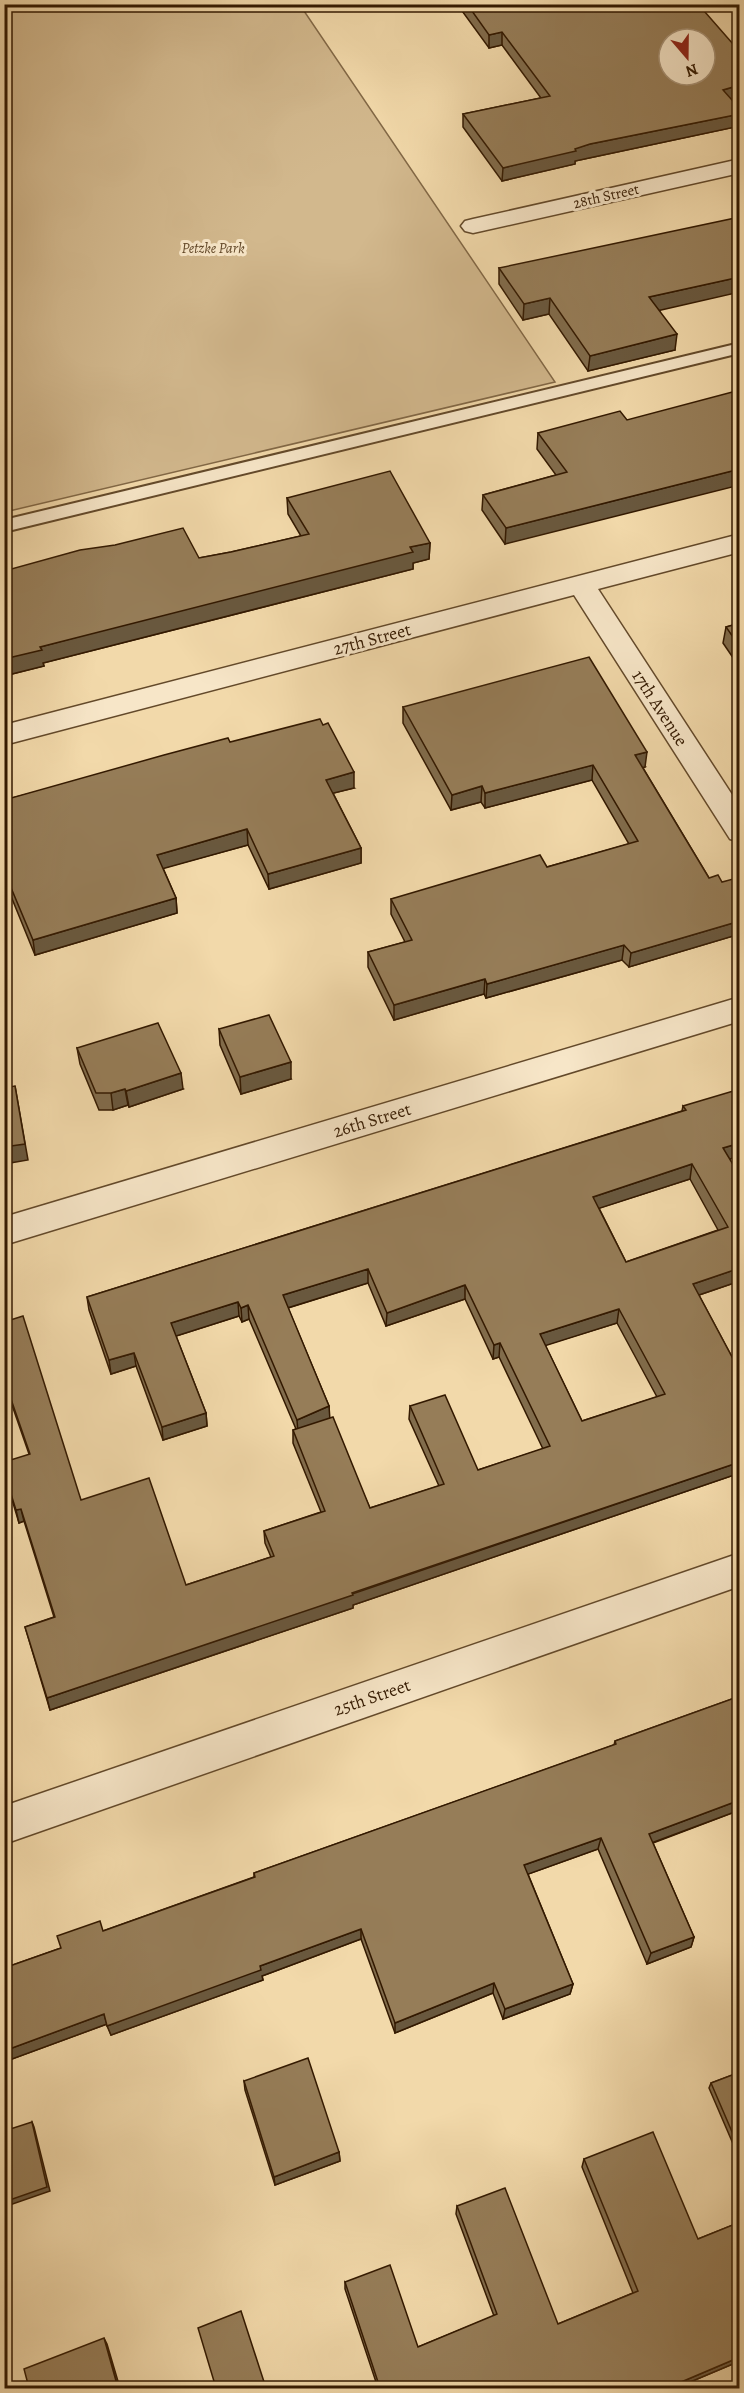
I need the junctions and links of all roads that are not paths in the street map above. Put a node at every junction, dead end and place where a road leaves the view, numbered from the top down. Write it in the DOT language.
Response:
graph roads {
  1 [pos="740,166"];
  2 [pos="473,226"];
  3 [pos="740,348"];
  4 [pos="4,526"];
  5 [pos="740,543"];
  6 [pos="581,585"];
  7 [pos="4,735"];
  8 [pos="740,831"];
  9 [pos="740,1009"];
  10 [pos="4,1232"];
  11 [pos="740,1569"];
  12 [pos="4,1825"];
  1 -- 2 [label="street, 28th Street"];
  3 -- 4 [label="lane"];
  5 -- 6 [label="street, 27th Street"];
  6 -- 7 [label="street, 27th Street"];
  6 -- 8 [label="street, 17th Avenue"];
  9 -- 10 [label="street, 26th Street"];
  11 -- 12 [label="street, 25th Street"];
}
